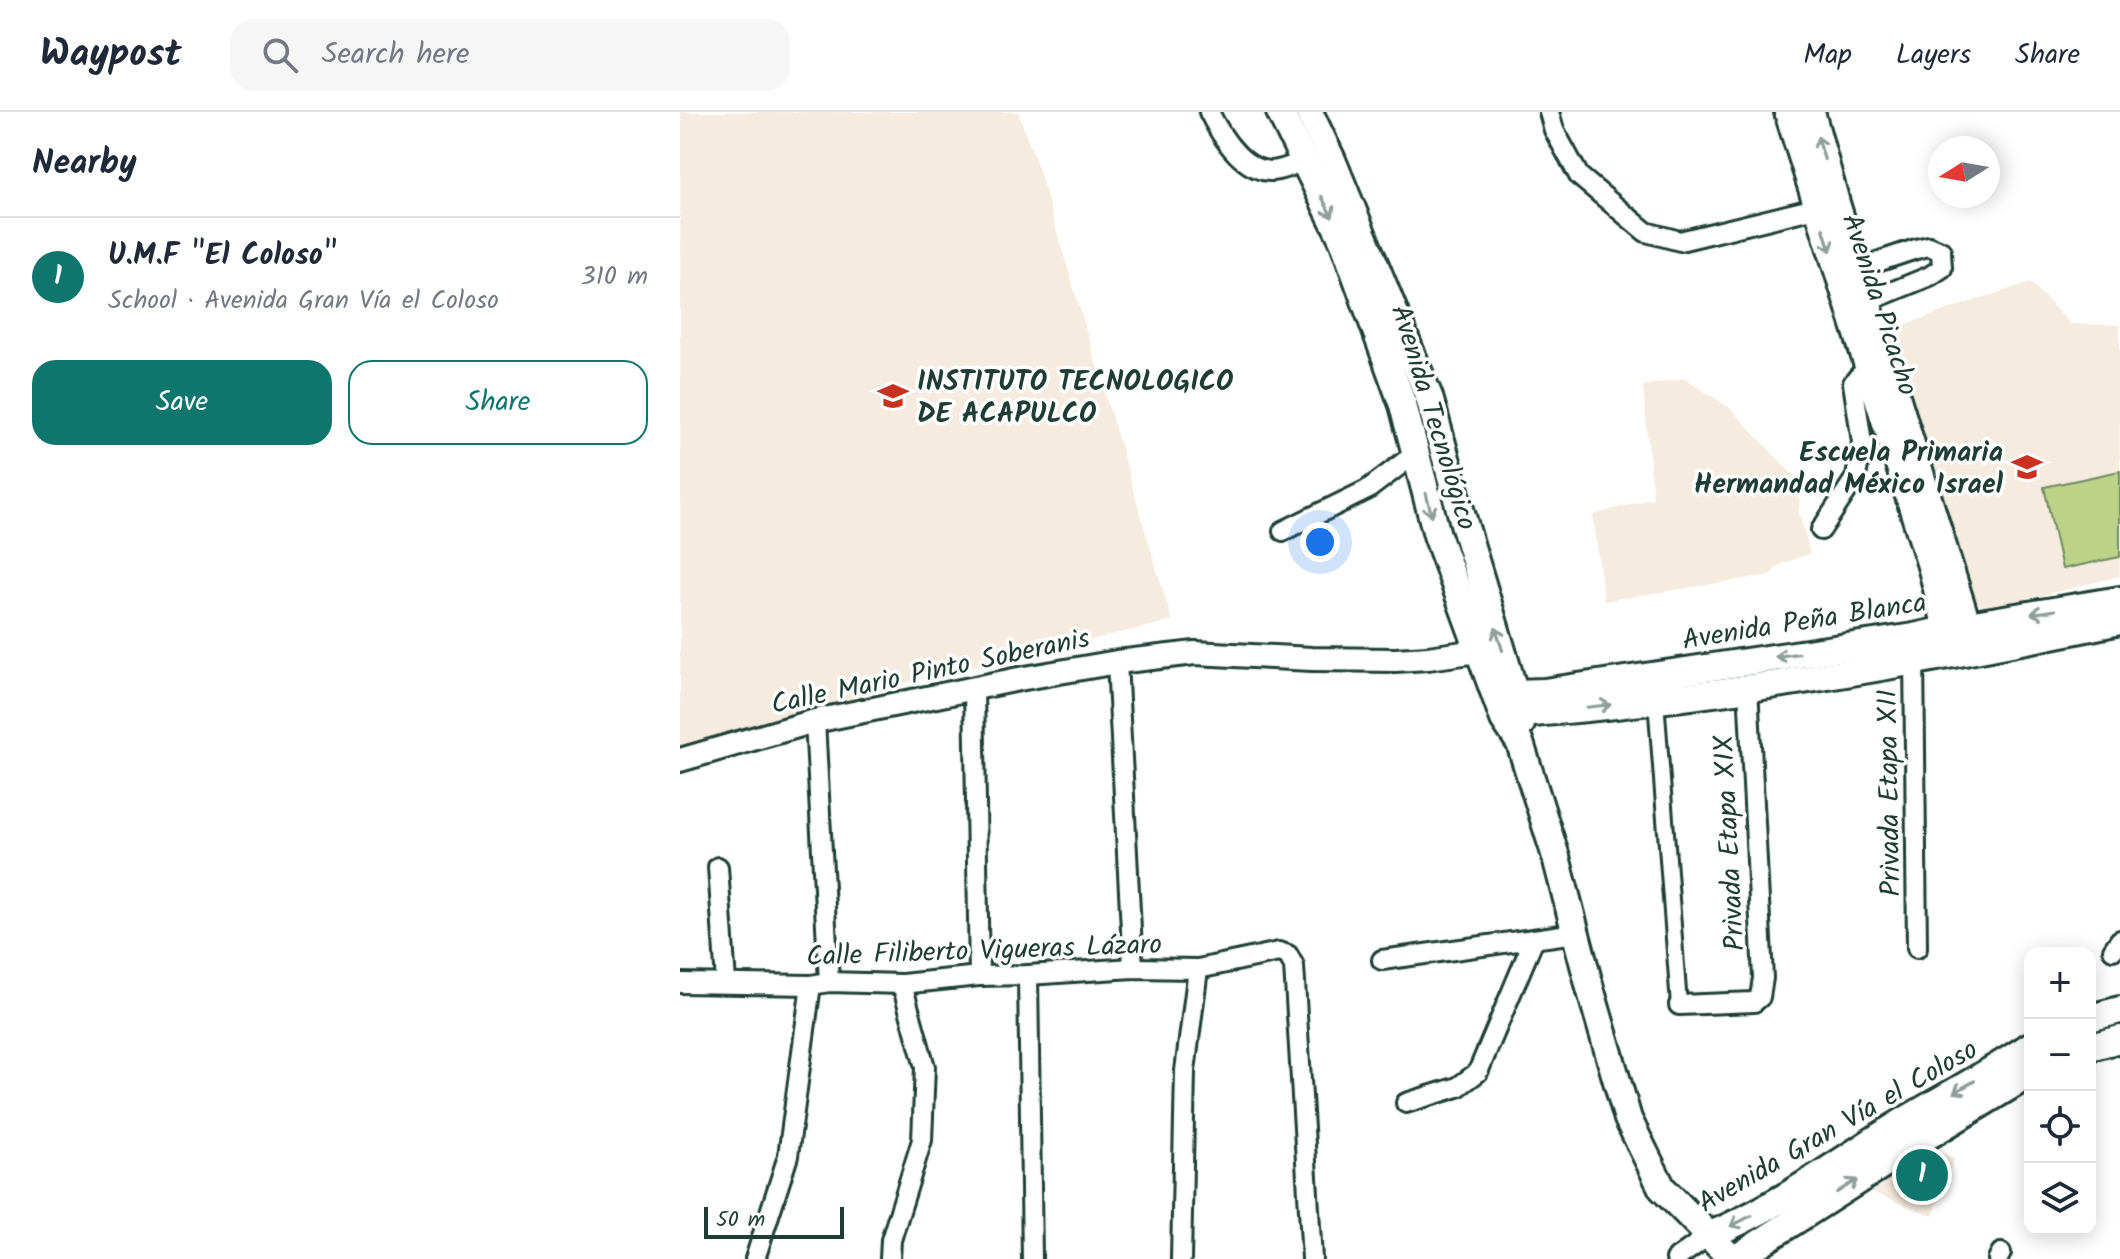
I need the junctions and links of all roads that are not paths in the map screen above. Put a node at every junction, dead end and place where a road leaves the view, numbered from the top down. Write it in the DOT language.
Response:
graph roads {
  1 [pos="1209,112"];
  2 [pos="1280,112"];
  3 [pos="1309,112"];
  4 [pos="1549,112"];
  5 [pos="1788,112"];
  6 [pos="1811,112"];
  7 [pos="1304,161"];
  8 [pos="1826,206"];
  9 [pos="1847,272"];
  10 [pos="1858,305"];
  11 [pos="1869,372"];
  12 [pos="1416,453"];
  13 [pos="1821,530"];
  14 [pos="1283,531"];
  15 [pos="2120,600"];
  16 [pos="2120,621"];
  17 [pos="1961,640"];
  18 [pos="1914,649"];
  19 [pos="1478,651"];
  20 [pos="1117,662"];
  21 [pos="1748,687"];
  22 [pos="974,688"];
  23 [pos="1656,700"];
  24 [pos="1509,706"];
  25 [pos="815,721"];
  26 [pos="680,760"];
  27 [pos="718,867"];
  28 [pos="1576,933"];
  29 [pos="1534,939"];
  30 [pos="2120,940"];
  31 [pos="1917,948"];
  32 [pos="2120,950"];
  33 [pos="1382,960"];
  34 [pos="1133,968"];
  35 [pos="1198,969"];
  36 [pos="1028,975"];
  37 [pos="979,976"];
  38 [pos="680,983"];
  39 [pos="726,983"];
  40 [pos="820,983"];
  41 [pos="902,984"];
  42 [pos="1679,1005"];
  43 [pos="2120,1010"];
  44 [pos="2096,1016"];
  45 [pos="2120,1039"];
  46 [pos="2096,1045"];
  47 [pos="2024,1050"];
  48 [pos="2024,1078"];
  49 [pos="1406,1103"];
  50 [pos="1708,1236"];
  51 [pos="755,1259"];
  52 [pos="890,1259"];
  53 [pos="1032,1259"];
  54 [pos="1181,1259"];
  55 [pos="1312,1259"];
  56 [pos="1676,1259"];
  57 [pos="1733,1259"];
  1 -- 7 [label="street"];
  2 -- 7 [label="main road, Avenida Tecnológico"];
  24 -- 3 [label="main road, Avenida Tecnológico, one-way"];
  4 -- 8 [label="street"];
  5 -- 8 [label="main road, Avenida Picacho"];
  8 -- 6 [label="main road, Avenida Picacho, one-way"];
  7 -- 12 [label="main road, Avenida Tecnológico, one-way"];
  8 -- 9 [label="main road, Avenida Picacho"];
  9 -- 10 [label="main road, Avenida Picacho"];
  9 -- 10 [label="street"];
  10 -- 11 [label="main road, Avenida Picacho"];
  10 -- 17 [label="main road, Avenida Picacho"];
  11 -- 13 [label="street"];
  11 -- 17 [label="main road, Avenida Picacho"];
  12 -- 14 [label="street"];
  12 -- 19 [label="main road, Avenida Tecnológico, one-way"];
  15 -- 17 [label="main road, Avenida Peña Blanca, one-way"];
  16 -- 17 [label="main road, Avenida Peña Blanca"];
  17 -- 18 [label="main road, Avenida Peña Blanca"];
  18 -- 21 [label="main road, Avenida Peña Blanca"];
  18 -- 24 [label="main road, Avenida Peña Blanca, one-way"];
  18 -- 31 [label="street, Privada Etapa XII"];
  19 -- 20 [label="street, Calle Mario Pinto Soberanis"];
  19 -- 24 [label="main road, Avenida Tecnológico"];
  20 -- 22 [label="street, Calle Mario Pinto Soberanis"];
  20 -- 34 [label="street"];
  21 -- 23 [label="main road, Avenida Peña Blanca"];
  21 -- 42 [label="street, Privada Etapa XIX"];
  22 -- 25 [label="street, Calle Mario Pinto Soberanis"];
  22 -- 37 [label="street"];
  24 -- 23 [label="main road, Avenida Peña Blanca, one-way"];
  23 -- 42 [label="street"];
  24 -- 28 [label="main road, Avenida Tecnológico"];
  25 -- 26 [label="street, Calle Mario Pinto Soberanis"];
  25 -- 40 [label="street"];
  27 -- 39 [label="street"];
  28 -- 29 [label="street"];
  28 -- 50 [label="main road, Avenida Tecnológico"];
  29 -- 33 [label="street"];
  29 -- 49 [label="street"];
  30 -- 32 [label="street"];
  34 -- 35 [label="street, Calle Filiberto Vigueras Lázaro"];
  34 -- 36 [label="street, Calle Filiberto Vigueras Lázaro"];
  35 -- 54 [label="street"];
  35 -- 55 [label="street, Calle Filiberto Vigueras Lázaro"];
  36 -- 37 [label="street, Calle Filiberto Vigueras Lázaro"];
  36 -- 53 [label="street"];
  37 -- 41 [label="street, Calle Filiberto Vigueras Lázaro"];
  38 -- 39 [label="street, Calle Filiberto Vigueras Lázaro"];
  39 -- 40 [label="street, Calle Filiberto Vigueras Lázaro"];
  40 -- 41 [label="street, Calle Filiberto Vigueras Lázaro"];
  40 -- 51 [label="street"];
  41 -- 52 [label="street"];
  43 -- 44 [label="main road"];
  45 -- 46 [label="main road"];
  47 -- 50 [label="main road, Avenida Gran Vía el Coloso, one-way"];
  57 -- 48 [label="main road, Avenida Gran Vía el Coloso, one-way"];
  50 -- 56 [label="street, Avenida Gran Vía el Coloso"];
  50 -- 57 [label="main road, Avenida Tecnológico"];
}
